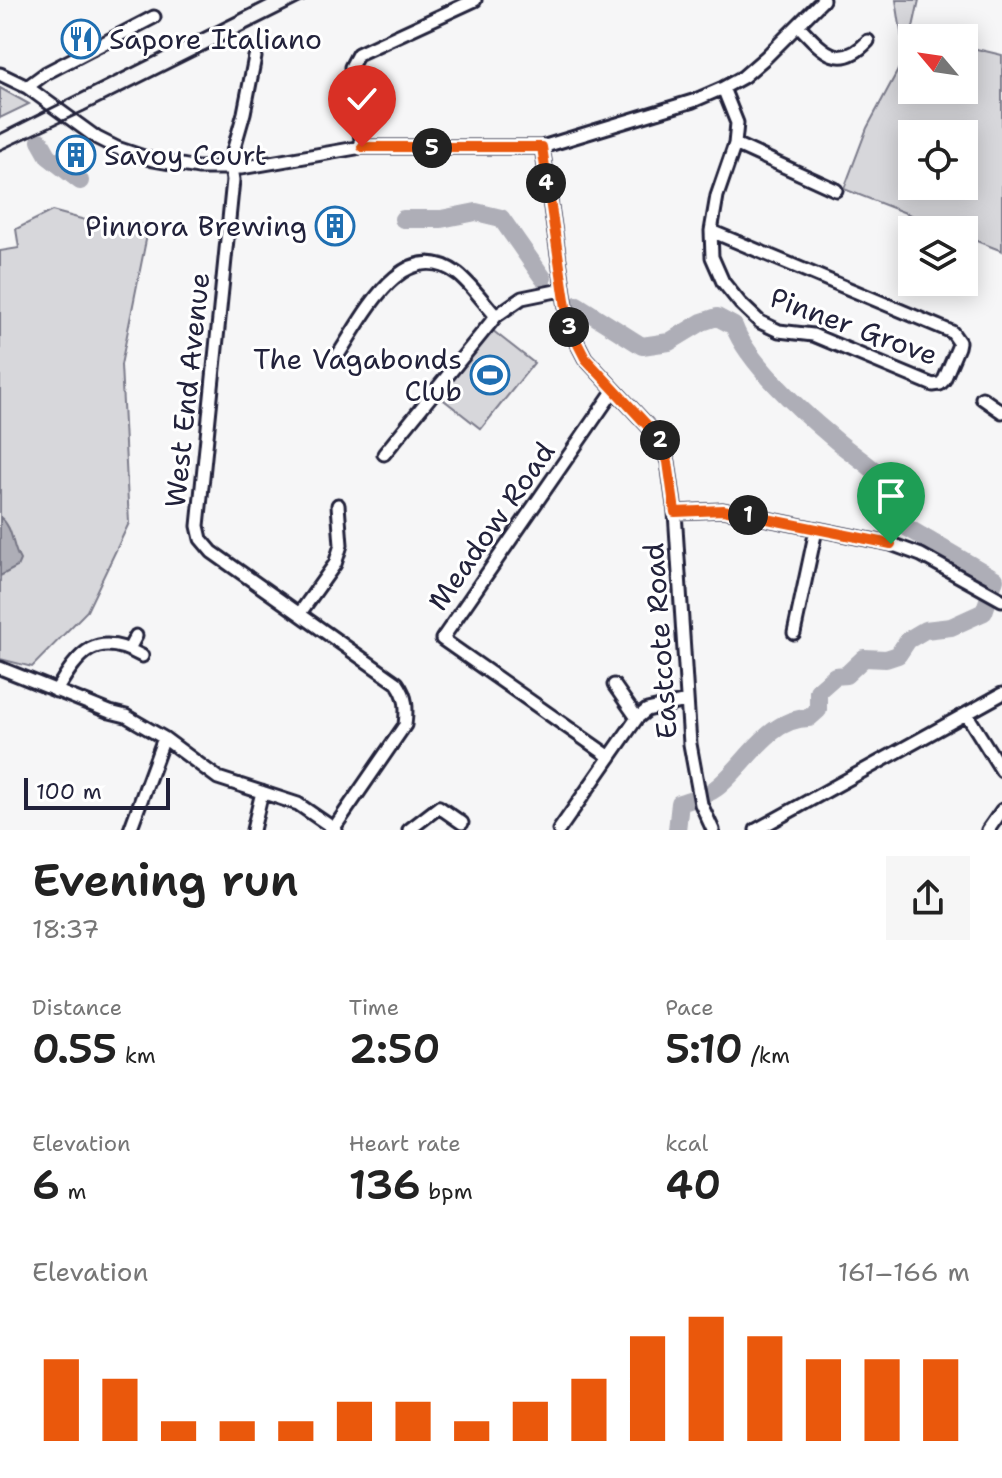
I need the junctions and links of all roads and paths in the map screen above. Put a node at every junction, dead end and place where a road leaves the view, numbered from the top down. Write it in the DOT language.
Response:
graph roads {
  1 [pos="475,0"];
  2 [pos="823,0"];
  3 [pos="154,17"];
  4 [pos="799,26"];
  5 [pos="868,41"];
  6 [pos="255,57"];
  7 [pos="0,74"];
  8 [pos="27,87"];
  9 [pos="723,88"];
  10 [pos="735,144"];
  11 [pos="362,147"];
  12 [pos="542,147"];
  13 [pos="230,169"];
  14 [pos="836,190"];
  15 [pos="711,231"];
  16 [pos="561,290"];
  17 [pos="496,316"];
  18 [pos="336,358"];
  19 [pos="614,390"];
  20 [pos="982,398"];
  21 [pos="1002,412"];
  22 [pos="384,454"];
  23 [pos="338,505"];
  24 [pos="675,512"];
  25 [pos="816,530"];
  26 [pos="999,598"];
  27 [pos="300,613"];
  28 [pos="794,633"];
  29 [pos="136,636"];
  30 [pos="129,649"];
  31 [pos="142,656"];
  32 [pos="0,668"];
  33 [pos="614,685"];
  34 [pos="56,691"];
  35 [pos="1002,694"];
  36 [pos="686,701"];
  37 [pos="967,715"];
  38 [pos="637,718"];
  39 [pos="164,738"];
  40 [pos="610,757"];
  41 [pos="1002,771"];
  42 [pos="262,792"];
  43 [pos="1002,810"];
  44 [pos="462,823"];
  45 [pos="335,829"];
  46 [pos="130,830"];
  47 [pos="253,830"];
  48 [pos="409,830"];
  49 [pos="559,830"];
  50 [pos="713,830"];
  51 [pos="756,830"];
  52 [pos="988,830"];
  1 -- 11 [label="street"];
  2 -- 4 [label="street"];
  3 -- 8 [label="street"];
  4 -- 5 [label="street"];
  4 -- 9 [label="street"];
  6 -- 13 [label="street, West End Avenue"];
  7 -- 8 [label="street"];
  8 -- 13 [label="street"];
  9 -- 10 [label="street, Pinner Grove"];
  9 -- 12 [label="street"];
  10 -- 14 [label="street"];
  10 -- 15 [label="street, Pinner Grove"];
  11 -- 12 [label="street"];
  11 -- 13 [label="street"];
  12 -- 16 [label="street, Eastcote Road"];
  13 -- 27 [label="street, West End Avenue"];
  15 -- 15 [label="street, Pinner Grove"];
  16 -- 17 [label="street"];
  16 -- 19 [label="street, Eastcote Road"];
  17 -- 18 [label="street"];
  17 -- 22 [label="street"];
  19 -- 24 [label="street, Eastcote Road"];
  19 -- 40 [label="street, Meadow Road"];
  20 -- 21 [label="street"];
  23 -- 27 [label="street"];
  24 -- 25 [label="street"];
  24 -- 36 [label="street, Eastcote Road"];
  25 -- 26 [label="street"];
  25 -- 28 [label="street"];
  27 -- 45 [label="street, West End Avenue"];
  29 -- 30 [label="street"];
  30 -- 31 [label="street"];
  30 -- 34 [label="street"];
  32 -- 34 [label="street"];
  33 -- 38 [label="street"];
  34 -- 39 [label="street"];
  35 -- 37 [label="street"];
  36 -- 38 [label="street"];
  36 -- 50 [label="street, Eastcote Road"];
  37 -- 41 [label="street"];
  37 -- 51 [label="street"];
  38 -- 40 [label="street"];
  39 -- 42 [label="street"];
  39 -- 46 [label="street"];
  40 -- 49 [label="street"];
  42 -- 45 [label="street"];
  42 -- 47 [label="street"];
  43 -- 52 [label="street"];
  44 -- 48 [label="street"];
}
